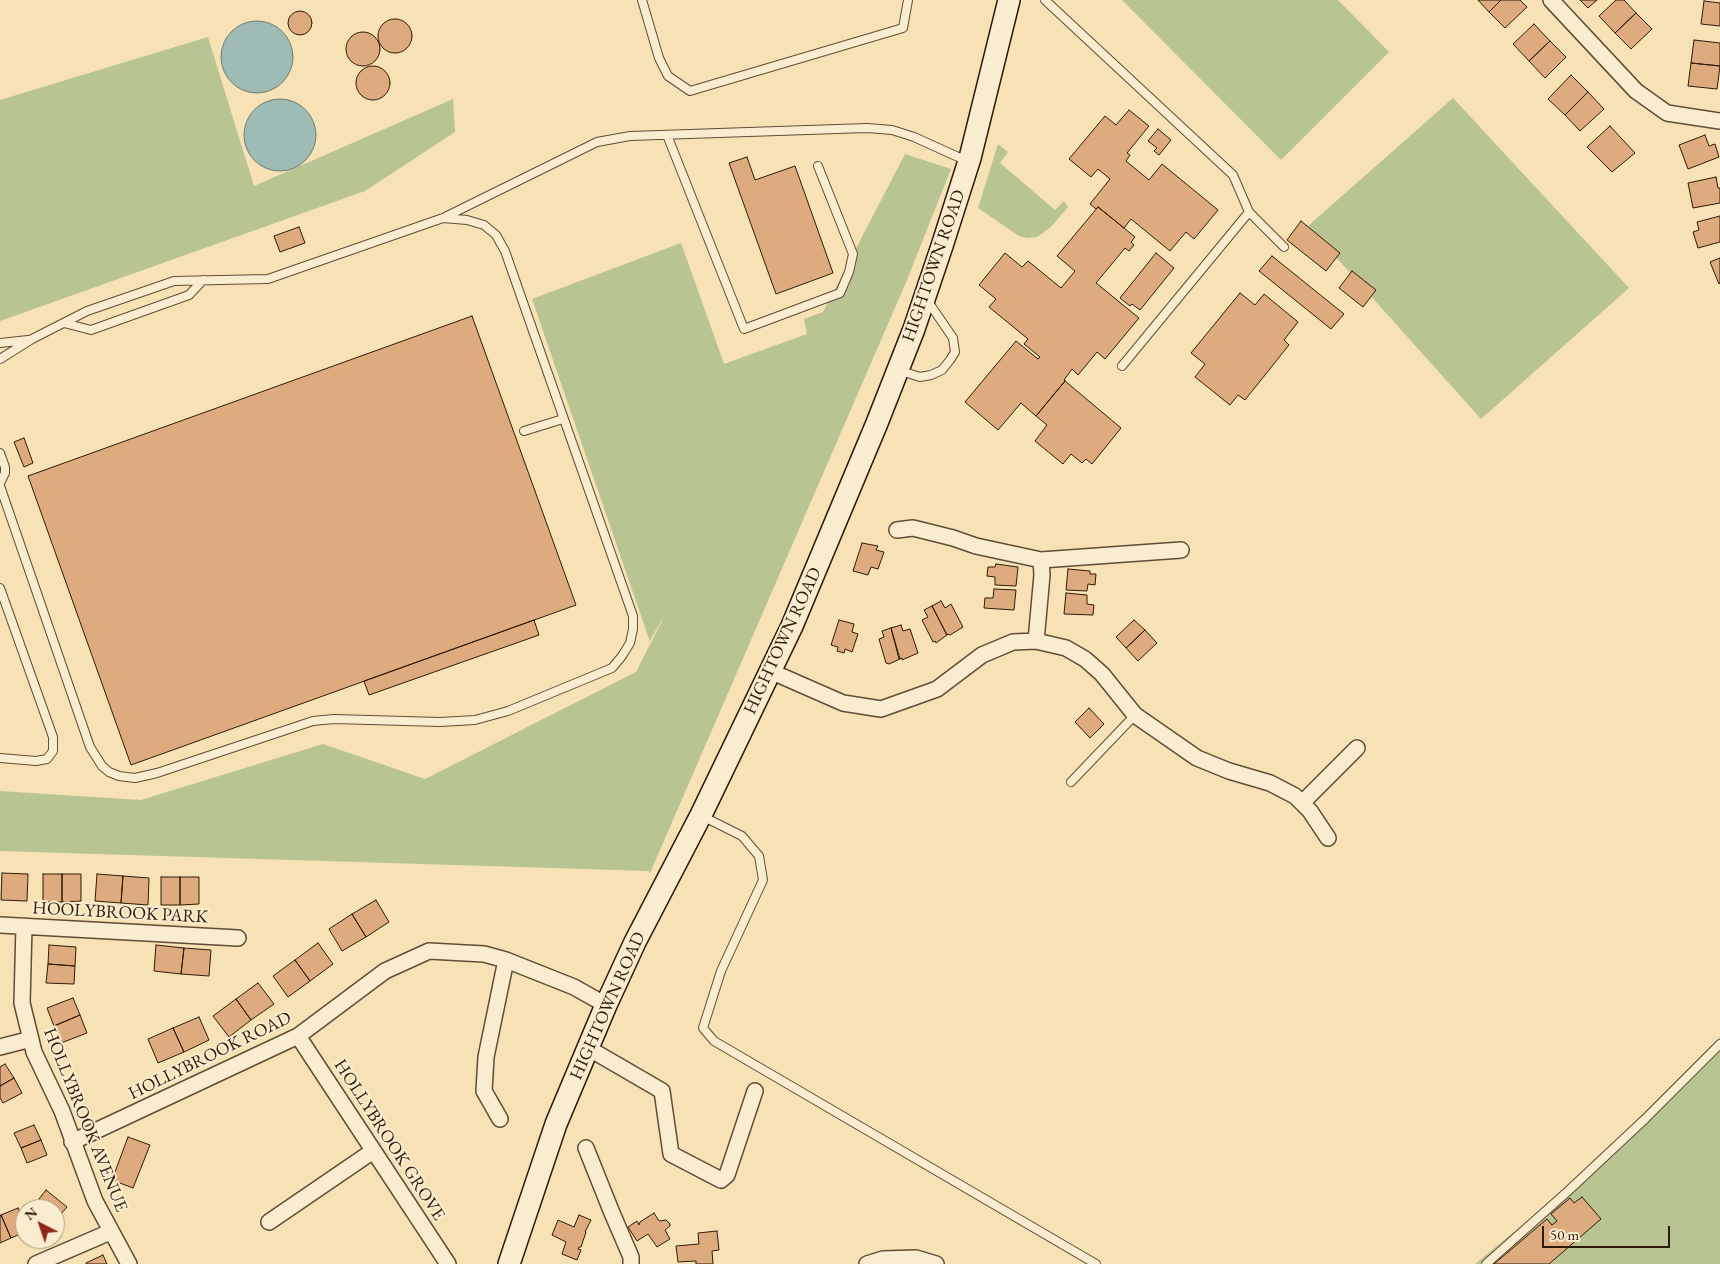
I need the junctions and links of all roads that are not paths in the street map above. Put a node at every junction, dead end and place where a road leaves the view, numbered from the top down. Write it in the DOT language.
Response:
graph roads {
  1 [pos="642,0"];
  2 [pos="908,0"];
  3 [pos="1009,0"];
  4 [pos="1045,0"];
  5 [pos="1551,0"];
  6 [pos="1720,121"];
  7 [pos="666,134"];
  8 [pos="968,162"];
  9 [pos="818,166"];
  10 [pos="1249,212"];
  11 [pos="443,218"];
  12 [pos="1284,247"];
  13 [pos="203,280"];
  14 [pos="925,296"];
  15 [pos="64,323"];
  16 [pos="32,339"];
  17 [pos="0,343"];
  18 [pos="0,359"];
  19 [pos="1122,366"];
  20 [pos="898,370"];
  21 [pos="563,419"];
  22 [pos="524,431"];
  23 [pos="0,453"];
  24 [pos="0,484"];
  25 [pos="897,530"];
  26 [pos="1180,550"];
  27 [pos="1041,560"];
  28 [pos="0,588"];
  29 [pos="1036,641"];
  30 [pos="770,671"];
  31 [pos="1136,716"];
  32 [pos="1357,748"];
  33 [pos="0,758"];
  34 [pos="1070,782"];
  35 [pos="1302,803"];
  36 [pos="701,815"];
  37 [pos="1328,838"];
  38 [pos="0,925"];
  39 [pos="24,926"];
  40 [pos="238,938"];
  41 [pos="506,960"];
  42 [pos="606,1005"];
  43 [pos="298,1036"];
  44 [pos="31,1038"];
  45 [pos="1720,1044"];
  46 [pos="0,1047"];
  47 [pos="588,1048"];
  48 [pos="755,1091"];
  49 [pos="500,1119"];
  50 [pos="72,1142"];
  51 [pos="586,1148"];
  52 [pos="373,1151"];
  53 [pos="269,1222"];
  54 [pos="110,1232"];
  55 [pos="512,1263"];
  56 [pos="36,1264"];
  57 [pos="129,1264"];
  58 [pos="448,1264"];
  59 [pos="631,1264"];
  60 [pos="867,1264"];
  61 [pos="936,1264"];
  62 [pos="1096,1264"];
  63 [pos="1486,1264"];
  1 -- 2 [label="lane"];
  3 -- 8 [label="main road, HIGHTOWN ROAD"];
  4 -- 10 [label="lane"];
  5 -- 6 [label="street"];
  7 -- 8 [label="lane"];
  7 -- 9 [label="lane"];
  7 -- 11 [label="lane"];
  8 -- 14 [label="main road, HIGHTOWN ROAD"];
  10 -- 12 [label="lane"];
  10 -- 19 [label="lane"];
  11 -- 13 [label="lane"];
  11 -- 21 [label="lane"];
  13 -- 15 [label="lane"];
  13 -- 15 [label="lane"];
  14 -- 20 [label="main road, HIGHTOWN ROAD"];
  14 -- 20 [label="lane"];
  15 -- 16 [label="lane"];
  16 -- 17 [label="lane"];
  16 -- 18 [label="lane"];
  20 -- 30 [label="main road, HIGHTOWN ROAD"];
  21 -- 22 [label="lane"];
  21 -- 24 [label="lane"];
  23 -- 24 [label="lane"];
  25 -- 27 [label="street"];
  26 -- 27 [label="street"];
  27 -- 29 [label="street"];
  28 -- 33 [label="lane"];
  29 -- 30 [label="street"];
  29 -- 31 [label="street"];
  30 -- 36 [label="main road, HIGHTOWN ROAD"];
  31 -- 34 [label="lane"];
  31 -- 35 [label="street"];
  32 -- 35 [label="street"];
  35 -- 37 [label="street"];
  36 -- 42 [label="main road, HIGHTOWN ROAD"];
  36 -- 62 [label="lane"];
  38 -- 39 [label="street, HOOLYBROOK PARK"];
  39 -- 40 [label="street, HOOLYBROOK PARK"];
  39 -- 44 [label="street, HOLLYBROOK AVENUE"];
  41 -- 42 [label="street, HOLLYBROOK ROAD"];
  41 -- 43 [label="street, HOLLYBROOK ROAD"];
  41 -- 49 [label="street"];
  42 -- 47 [label="main road, HIGHTOWN ROAD"];
  43 -- 50 [label="street, HOLLYBROOK ROAD"];
  43 -- 52 [label="street, HOLLYBROOK GROVE"];
  44 -- 46 [label="street"];
  44 -- 50 [label="street, HOLLYBROOK AVENUE"];
  45 -- 63 [label="lane"];
  47 -- 48 [label="street"];
  47 -- 55 [label="main road, HIGHTOWN ROAD"];
  50 -- 54 [label="street, HOLLYBROOK AVENUE"];
  51 -- 59 [label="street"];
  52 -- 53 [label="street"];
  52 -- 58 [label="street, HOLLYBROOK GROVE"];
  54 -- 56 [label="street"];
  54 -- 57 [label="street, HOLLYBROOK AVENUE"];
  60 -- 61 [label="street"];
}
